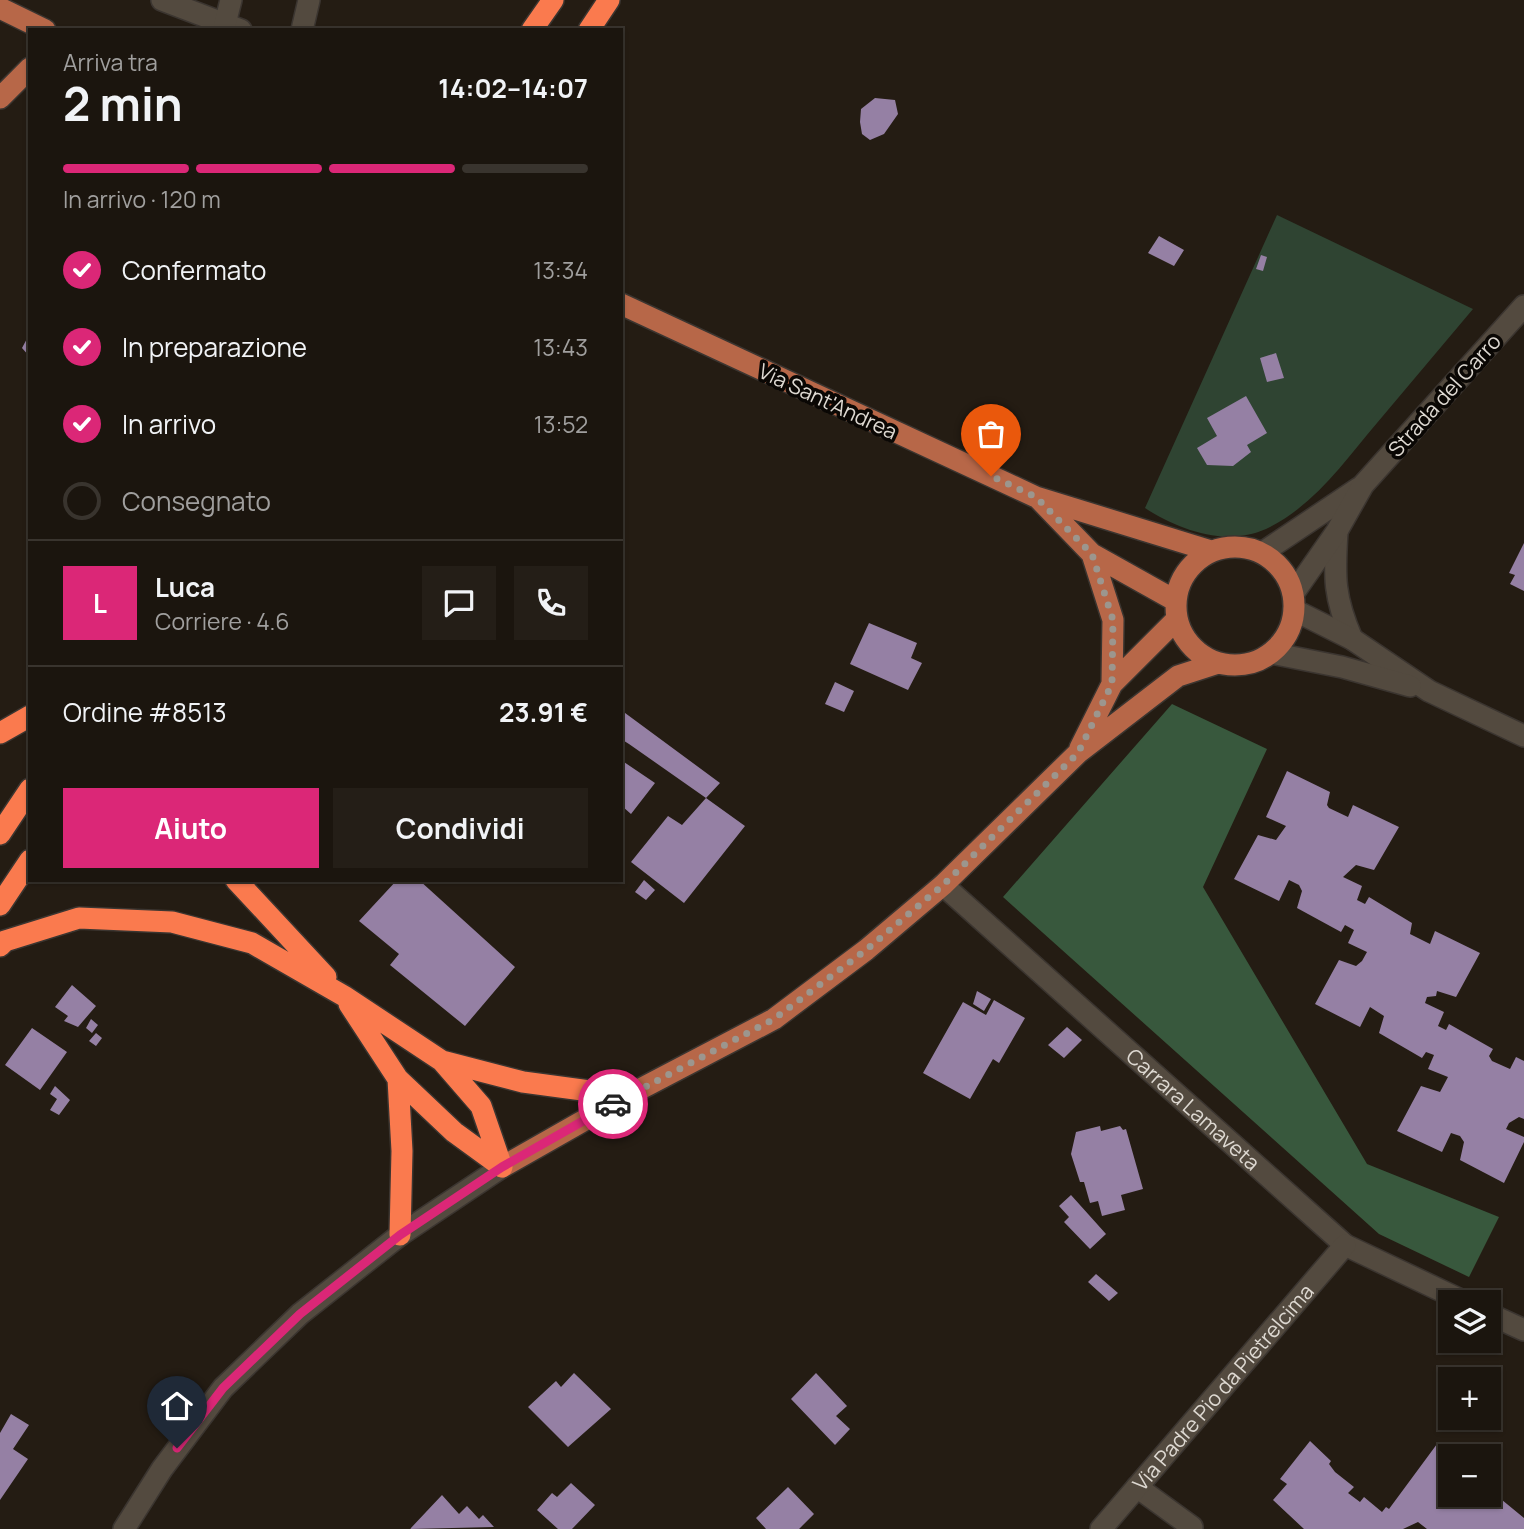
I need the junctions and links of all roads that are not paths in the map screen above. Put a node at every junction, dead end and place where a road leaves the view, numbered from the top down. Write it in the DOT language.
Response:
graph roads {
  1 [pos="162,0"];
  2 [pos="231,0"];
  3 [pos="309,0"];
  4 [pos="552,0"];
  5 [pos="609,0"];
  6 [pos="0,8"];
  7 [pos="233,27"];
  8 [pos="41,28"];
  9 [pos="302,28"];
  10 [pos="533,28"];
  11 [pos="590,28"];
  12 [pos="28,70"];
  13 [pos="0,98"];
  14 [pos="623,305"];
  15 [pos="1524,306"];
  16 [pos="1363,485"];
  17 [pos="1036,497"];
  18 [pos="1337,531"];
  19 [pos="1211,551"];
  20 [pos="1262,553"];
  21 [pos="1092,554"];
  22 [pos="1294,602"];
  23 [pos="1176,610"];
  24 [pos="1352,639"];
  25 [pos="1271,653"];
  26 [pos="1218,663"];
  27 [pos="1112,684"];
  28 [pos="1429,691"];
  29 [pos="28,717"];
  30 [pos="0,733"];
  31 [pos="1524,736"];
  32 [pos="1078,753"];
  33 [pos="28,792"];
  34 [pos="0,834"];
  35 [pos="28,863"];
  36 [pos="238,882"];
  37 [pos="943,885"];
  38 [pos="0,905"];
  39 [pos="0,946"];
  40 [pos="344,996"];
  41 [pos="442,1061"];
  42 [pos="398,1079"];
  43 [pos="627,1096"];
  44 [pos="502,1167"];
  45 [pos="400,1235"];
  46 [pos="1345,1245"];
  47 [pos="1440,1290"];
  48 [pos="1501,1319"];
  49 [pos="1524,1330"];
  50 [pos="1137,1487"];
  51 [pos="124,1529"];
  52 [pos="1101,1529"];
  53 [pos="1189,1529"];
  1 -- 7 [label="street"];
  2 -- 7 [label="street"];
  3 -- 9 [label="street"];
  4 -- 10 [label="highway"];
  5 -- 11 [label="highway"];
  6 -- 8 [label="main road"];
  12 -- 13 [label="main road"];
  14 -- 17 [label="main road, Via Sant'Andrea"];
  15 -- 16 [label="street, Strada del Carro"];
  16 -- 18 [label="street, Strada del Carro"];
  16 -- 20 [label="street, Strada del Carro"];
  17 -- 19 [label="main road, Via Sant'Andrea"];
  17 -- 21 [label="main road, Via Sant'Andrea"];
  18 -- 22 [label="street, Strada del Carro"];
  18 -- 24 [label="street, Strada del Carro"];
  19 -- 20 [label="main road, Via Sant'Andrea"];
  19 -- 23 [label="main road"];
  20 -- 22 [label="main road"];
  21 -- 23 [label="main road, Via Sant'Andrea"];
  21 -- 27 [label="main road"];
  22 -- 24 [label="street"];
  22 -- 25 [label="main road"];
  23 -- 26 [label="main road, Via Sant'Andrea"];
  23 -- 27 [label="main road"];
  24 -- 28 [label="street"];
  25 -- 26 [label="main road"];
  25 -- 28 [label="street"];
  26 -- 32 [label="main road"];
  27 -- 32 [label="main road"];
  28 -- 31 [label="street"];
  29 -- 30 [label="highway"];
  32 -- 37 [label="main road"];
  33 -- 34 [label="highway"];
  35 -- 38 [label="highway"];
  36 -- 40 [label="highway"];
  37 -- 43 [label="main road"];
  37 -- 46 [label="street, Carrara Lamaveta"];
  39 -- 40 [label="highway"];
  40 -- 41 [label="highway"];
  40 -- 42 [label="highway"];
  41 -- 43 [label="highway"];
  41 -- 44 [label="highway"];
  42 -- 44 [label="highway"];
  42 -- 45 [label="highway"];
  43 -- 44 [label="main road"];
  44 -- 45 [label="street"];
  45 -- 51 [label="street"];
  46 -- 47 [label="street, Carrara Lamaveta"];
  46 -- 50 [label="street, Via Padre Pio da Pietrelcima"];
  48 -- 49 [label="street"];
  50 -- 52 [label="street, Via Padre Pio da Pietrelcima"];
  50 -- 53 [label="street"];
}
